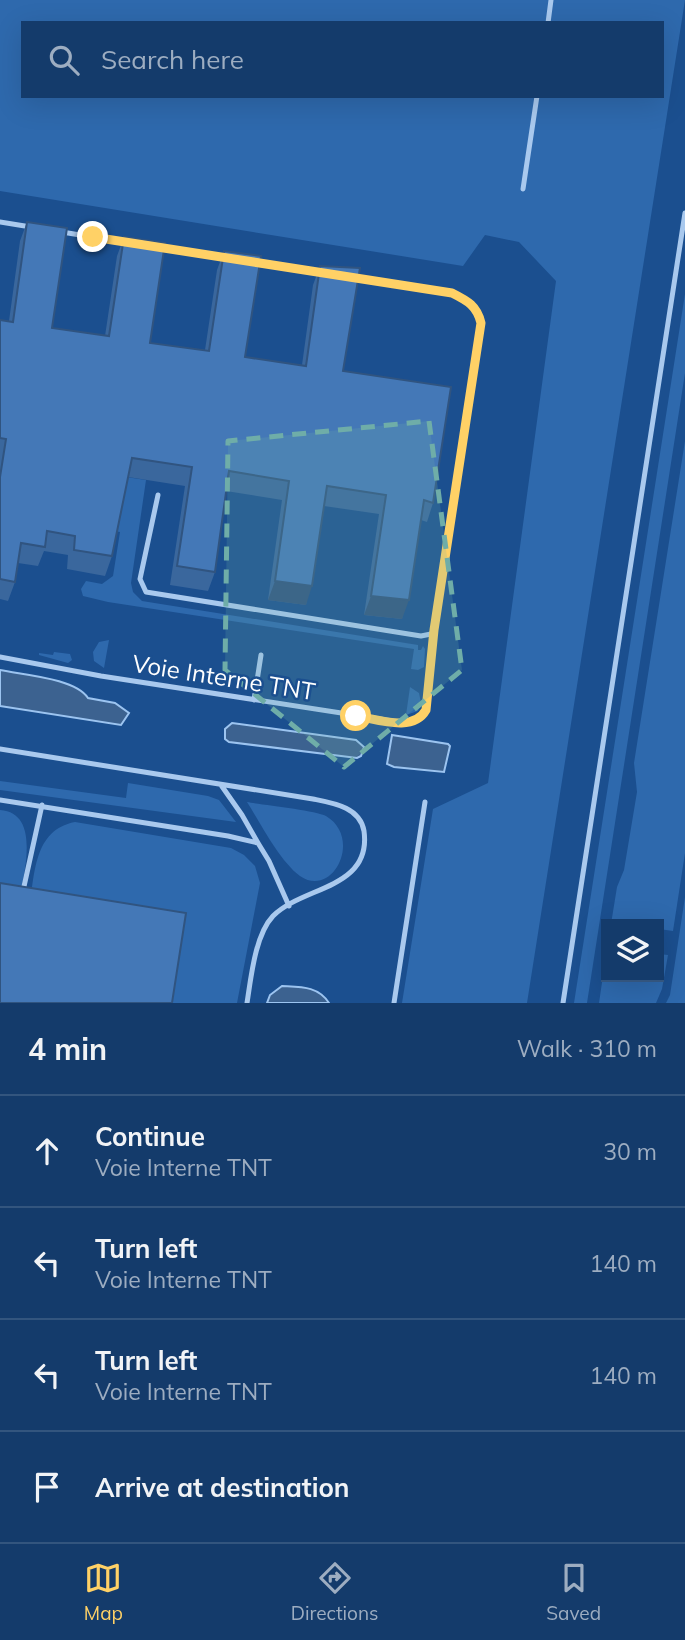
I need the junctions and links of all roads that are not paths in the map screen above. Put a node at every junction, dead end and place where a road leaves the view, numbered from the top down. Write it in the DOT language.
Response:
graph roads {
  1 [pos="551,0"];
  2 [pos="548,21"];
  3 [pos="537,98"];
  4 [pos="523,189"];
  5 [pos="685,213"];
  6 [pos="0,222"];
  7 [pos="40,229"];
  8 [pos="53,231"];
  9 [pos="130,243"];
  10 [pos="154,247"];
  11 [pos="239,260"];
  12 [pos="251,262"];
  13 [pos="328,274"];
  14 [pos="342,276"];
  15 [pos="158,495"];
  16 [pos="434,630"];
  17 [pos="261,654"];
  18 [pos="0,657"];
  19 [pos="254,699"];
  20 [pos="0,749"];
  21 [pos="221,785"];
  22 [pos="0,800"];
  23 [pos="425,802"];
  24 [pos="42,805"];
  25 [pos="258,843"];
  26 [pos="23,894"];
  27 [pos="289,905"];
  28 [pos="247,1003"];
  29 [pos="394,1003"];
  30 [pos="564,1003"];
  1 -- 2 [label="lane"];
  3 -- 4 [label="lane"];
  5 -- 30 [label="lane"];
  6 -- 7 [label="lane"];
  8 -- 9 [label="lane"];
  10 -- 11 [label="lane"];
  12 -- 13 [label="lane"];
  14 -- 16 [label="lane, Voie Interne TNT"];
  15 -- 16 [label="lane"];
  16 -- 19 [label="lane, Voie Interne TNT"];
  17 -- 19 [label="lane"];
  18 -- 19 [label="lane, Voie Interne TNT"];
  20 -- 21 [label="lane"];
  21 -- 25 [label="lane"];
  21 -- 27 [label="lane"];
  22 -- 24 [label="lane"];
  23 -- 29 [label="lane"];
  24 -- 25 [label="lane"];
  24 -- 26 [label="lane"];
  25 -- 27 [label="lane"];
  27 -- 28 [label="lane"];
}
